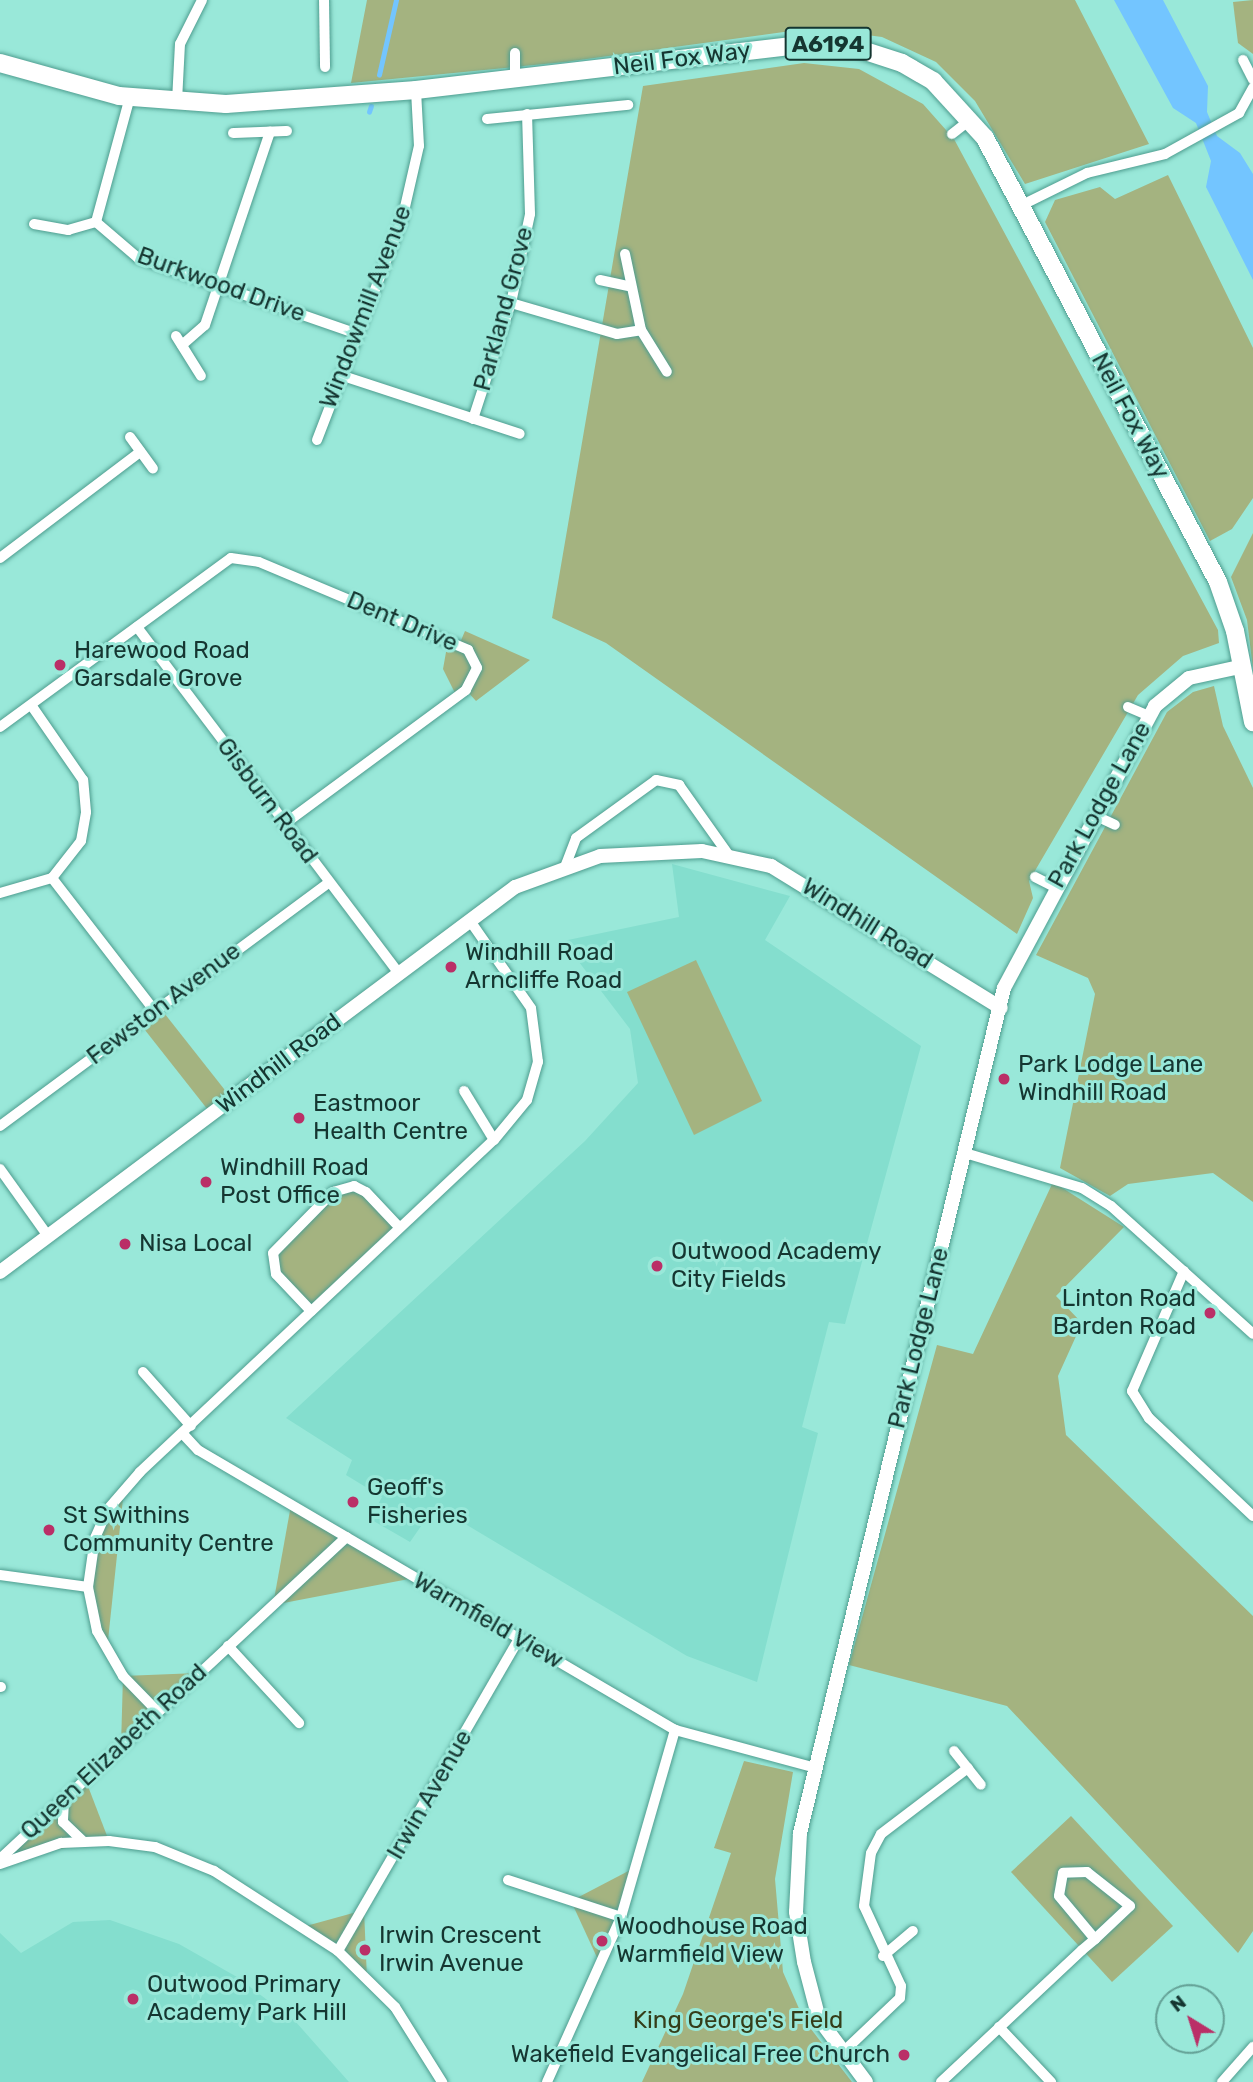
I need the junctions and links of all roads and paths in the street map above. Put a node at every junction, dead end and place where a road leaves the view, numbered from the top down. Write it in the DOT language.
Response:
graph roads {
  1 [pos="202,0"];
  2 [pos="324,0"];
  3 [pos="515,53"];
  4 [pos="1243,60"];
  5 [pos="0,63"];
  6 [pos="325,66"];
  7 [pos="515,78"];
  8 [pos="1253,80"];
  9 [pos="1253,88"];
  10 [pos="416,90"];
  11 [pos="130,97"];
  12 [pos="177,101"];
  13 [pos="628,104"];
  14 [pos="527,114"];
  15 [pos="487,119"];
  16 [pos="971,119"];
  17 [pos="287,131"];
  18 [pos="270,132"];
  19 [pos="233,133"];
  20 [pos="952,134"];
  21 [pos="1020,206"];
  22 [pos="96,222"];
  23 [pos="34,224"];
  24 [pos="625,254"];
  25 [pos="600,279"];
  26 [pos="628,286"];
  27 [pos="219,287"];
  28 [pos="511,303"];
  29 [pos="641,330"];
  30 [pos="355,333"];
  31 [pos="667,372"];
  32 [pos="340,375"];
  33 [pos="201,376"];
  34 [pos="473,419"];
  35 [pos="520,434"];
  36 [pos="130,438"];
  37 [pos="317,440"];
  38 [pos="140,452"];
  39 [pos="153,469"];
  40 [pos="0,558"];
  41 [pos="137,627"];
  42 [pos="1239,667"];
  43 [pos="31,705"];
  44 [pos="1128,707"];
  45 [pos="1149,716"];
  46 [pos="1253,722"];
  47 [pos="0,727"];
  48 [pos="1094,815"];
  49 [pos="284,824"];
  50 [pos="1115,825"];
  51 [pos="728,855"];
  52 [pos="565,867"];
  53 [pos="1035,877"];
  54 [pos="52,878"];
  55 [pos="328,883"];
  56 [pos="1055,887"];
  57 [pos="0,892"];
  58 [pos="470,921"];
  59 [pos="399,974"];
  60 [pos="1001,1008"];
  61 [pos="154,1010"];
  62 [pos="464,1091"];
  63 [pos="0,1125"];
  64 [pos="494,1140"];
  65 [pos="965,1153"];
  66 [pos="0,1169"];
  67 [pos="399,1227"];
  68 [pos="48,1236"];
  69 [pos="1184,1271"];
  70 [pos="0,1272"];
  71 [pos="311,1311"];
  72 [pos="1253,1334"];
  73 [pos="143,1372"];
  74 [pos="187,1430"];
  75 [pos="1253,1516"];
  76 [pos="346,1537"];
  77 [pos="0,1575"];
  78 [pos="88,1587"];
  79 [pos="519,1639"];
  80 [pos="229,1646"];
  81 [pos="157,1711"];
  82 [pos="299,1723"];
  83 [pos="675,1730"];
  84 [pos="954,1751"];
  85 [pos="812,1768"];
  86 [pos="968,1768"];
  87 [pos="981,1785"];
  88 [pos="65,1800"];
  89 [pos="83,1841"];
  90 [pos="0,1862"];
  91 [pos="508,1880"];
  92 [pos="621,1917"];
  93 [pos="913,1931"];
  94 [pos="1095,1939"];
  95 [pos="338,1951"];
  96 [pos="883,1956"];
  97 [pos="999,2027"];
  98 [pos="1253,2047"];
  99 [pos="841,2054"];
  100 [pos="442,2082"];
  101 [pos="547,2082"];
  102 [pos="866,2082"];
  103 [pos="941,2082"];
  104 [pos="1051,2082"];
  105 [pos="1222,2082"];
  1 -- 12 [label="street"];
  2 -- 6 [label="street"];
  3 -- 7 [label="street"];
  4 -- 8 [label="street"];
  5 -- 11 [label="main road, Neil Fox Way / A6194"];
  7 -- 10 [label="main road, Neil Fox Way / A6194"];
  7 -- 16 [label="main road, Neil Fox Way / A6194"];
  9 -- 21 [label="street"];
  10 -- 12 [label="main road, Neil Fox Way / A6194"];
  10 -- 30 [label="street, Windowmill Avenue"];
  11 -- 12 [label="main road, Neil Fox Way / A6194"];
  11 -- 22 [label="street"];
  13 -- 14 [label="street"];
  14 -- 15 [label="street"];
  14 -- 28 [label="street, Parkland Grove"];
  16 -- 20 [label="street"];
  16 -- 21 [label="main road, Neil Fox Way / A6194"];
  17 -- 18 [label="street"];
  18 -- 19 [label="street"];
  18 -- 27 [label="street"];
  21 -- 42 [label="main road, Neil Fox Way / A6194"];
  22 -- 23 [label="street"];
  22 -- 27 [label="street, Burkwood Drive"];
  24 -- 26 [label="street"];
  25 -- 26 [label="street"];
  26 -- 29 [label="street"];
  27 -- 30 [label="street, Burkwood Drive"];
  27 -- 33 [label="street"];
  28 -- 29 [label="street"];
  28 -- 34 [label="street, Parkland Grove"];
  29 -- 31 [label="street"];
  30 -- 32 [label="street, Windowmill Avenue"];
  32 -- 34 [label="street"];
  32 -- 37 [label="street, Windowmill Avenue"];
  34 -- 35 [label="street"];
  36 -- 38 [label="street"];
  38 -- 39 [label="street"];
  38 -- 40 [label="street"];
  41 -- 43 [label="street"];
  41 -- 49 [label="street, Gisburn Road"];
  41 -- 49 [label="street, Dent Drive"];
  42 -- 45 [label="street, Park Lodge Lane"];
  42 -- 46 [label="main road, Neil Fox Way / A6194"];
  43 -- 47 [label="street"];
  43 -- 54 [label="street"];
  44 -- 45 [label="street"];
  45 -- 48 [label="street, Park Lodge Lane"];
  48 -- 50 [label="street"];
  48 -- 56 [label="street, Park Lodge Lane"];
  49 -- 55 [label="street, Gisburn Road"];
  51 -- 52 [label="street, Windhill Road"];
  51 -- 52 [label="street"];
  51 -- 60 [label="street, Windhill Road"];
  52 -- 58 [label="street, Windhill Road"];
  53 -- 56 [label="street"];
  54 -- 57 [label="street"];
  54 -- 61 [label="street"];
  55 -- 59 [label="street, Gisburn Road"];
  55 -- 61 [label="street, Fewston Avenue"];
  56 -- 60 [label="street, Park Lodge Lane"];
  58 -- 59 [label="street, Windhill Road"];
  58 -- 64 [label="street"];
  59 -- 68 [label="street, Windhill Road"];
  60 -- 65 [label="street, Park Lodge Lane"];
  61 -- 63 [label="street, Fewston Avenue"];
  62 -- 64 [label="street"];
  64 -- 67 [label="street"];
  65 -- 69 [label="street"];
  65 -- 85 [label="street, Park Lodge Lane"];
  66 -- 68 [label="street"];
  67 -- 71 [label="street"];
  67 -- 71 [label="street"];
  68 -- 70 [label="street, Windhill Road"];
  69 -- 72 [label="street"];
  69 -- 75 [label="street"];
  71 -- 74 [label="street"];
  73 -- 74 [label="street, Warmfield View"];
  74 -- 76 [label="street, Warmfield View"];
  74 -- 78 [label="street"];
  76 -- 79 [label="street, Warmfield View"];
  76 -- 80 [label="street, Queen Elizabeth Road"];
  77 -- 78 [label="street"];
  78 -- 81 [label="street"];
  79 -- 83 [label="street, Warmfield View"];
  79 -- 95 [label="street, Irwin Avenue"];
  80 -- 81 [label="street, Queen Elizabeth Road"];
  80 -- 82 [label="street, Queen Elizabeth Road"];
  81 -- 88 [label="street, Queen Elizabeth Road"];
  83 -- 85 [label="street, Warmfield View"];
  83 -- 92 [label="street"];
  84 -- 86 [label="street"];
  85 -- 99 [label="street, Park Lodge Lane"];
  86 -- 87 [label="street"];
  86 -- 96 [label="street"];
  88 -- 89 [label="street"];
  88 -- 90 [label="street, Queen Elizabeth Road"];
  89 -- 90 [label="street"];
  89 -- 95 [label="street"];
  91 -- 92 [label="street"];
  92 -- 101 [label="street"];
  93 -- 96 [label="street"];
  94 -- 94 [label="street"];
  94 -- 97 [label="street"];
  95 -- 100 [label="street"];
  96 -- 99 [label="street"];
  97 -- 103 [label="street"];
  97 -- 104 [label="street"];
  98 -- 105 [label="street"];
  99 -- 102 [label="street, Park Lodge Lane"];
}
